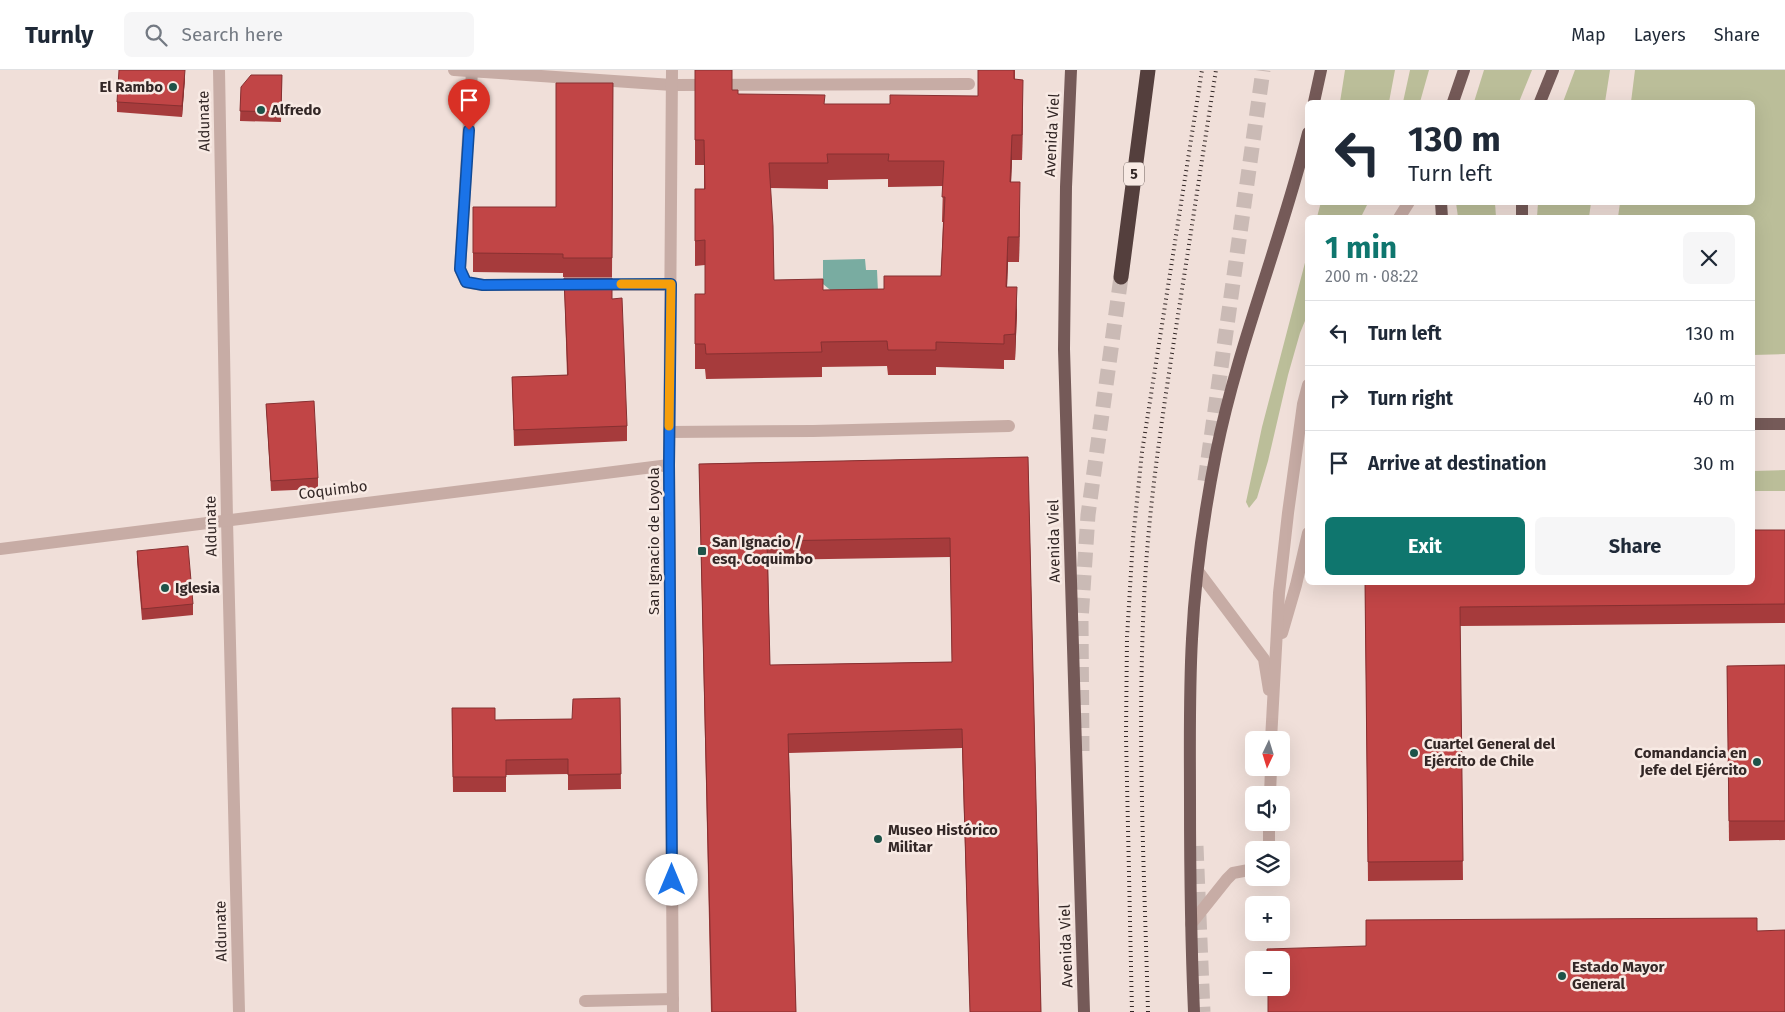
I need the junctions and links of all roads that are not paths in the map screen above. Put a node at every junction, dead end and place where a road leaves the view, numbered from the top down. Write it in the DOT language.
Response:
graph roads {
  1 [pos="219,70"];
  2 [pos="454,70"];
  3 [pos="672,70"];
  4 [pos="1071,70"];
  5 [pos="1148,70"];
  6 [pos="1321,70"];
  7 [pos="1464,70"];
  8 [pos="1553,70"];
  9 [pos="472,71"];
  10 [pos="969,84"];
  11 [pos="672,85"];
  12 [pos="1314,100"];
  13 [pos="1455,100"];
  14 [pos="1541,100"];
  15 [pos="1305,145"];
  16 [pos="1121,277"];
  17 [pos="671,284"];
  18 [pos="1305,396"];
  19 [pos="1785,424"];
  20 [pos="1755,425"];
  21 [pos="1009,426"];
  22 [pos="669,432"];
  23 [pos="669,465"];
  24 [pos="227,520"];
  25 [pos="1305,546"];
  26 [pos="0,549"];
  27 [pos="1198,571"];
  28 [pos="1277,649"];
  29 [pos="1272,710"];
  30 [pos="1271,731"];
  31 [pos="1245,871"];
  32 [pos="1190,924"];
  33 [pos="585,1001"];
  34 [pos="673,1006"];
  35 [pos="239,1012"];
  36 [pos="1084,1012"];
  37 [pos="1194,1012"];
  1 -- 24 [label="street, Aldunate"];
  2 -- 9 [label="street"];
  3 -- 11 [label="street, San Ignacio de Loyola"];
  4 -- 36 [label="main road, Avenida Viel"];
  5 -- 16 [label="highway, 5"];
  6 -- 12 [label="main road"];
  7 -- 13 [label="main road"];
  8 -- 14 [label="main road"];
  9 -- 11 [label="street"];
  9 -- 17 [label="street"];
  10 -- 11 [label="street"];
  11 -- 17 [label="street, San Ignacio de Loyola"];
  15 -- 27 [label="main road"];
  17 -- 22 [label="street, San Ignacio de Loyola"];
  18 -- 28 [label="street"];
  19 -- 20 [label="main road"];
  21 -- 22 [label="street"];
  22 -- 23 [label="street, San Ignacio de Loyola"];
  23 -- 24 [label="street, Coquimbo"];
  23 -- 34 [label="street, San Ignacio de Loyola"];
  24 -- 26 [label="street, Coquimbo"];
  24 -- 35 [label="street, Aldunate"];
  25 -- 28 [label="street"];
  27 -- 29 [label="street"];
  27 -- 32 [label="main road"];
  28 -- 29 [label="street"];
  29 -- 30 [label="street"];
  31 -- 32 [label="street"];
  32 -- 37 [label="main road"];
  33 -- 34 [label="street"];
}
